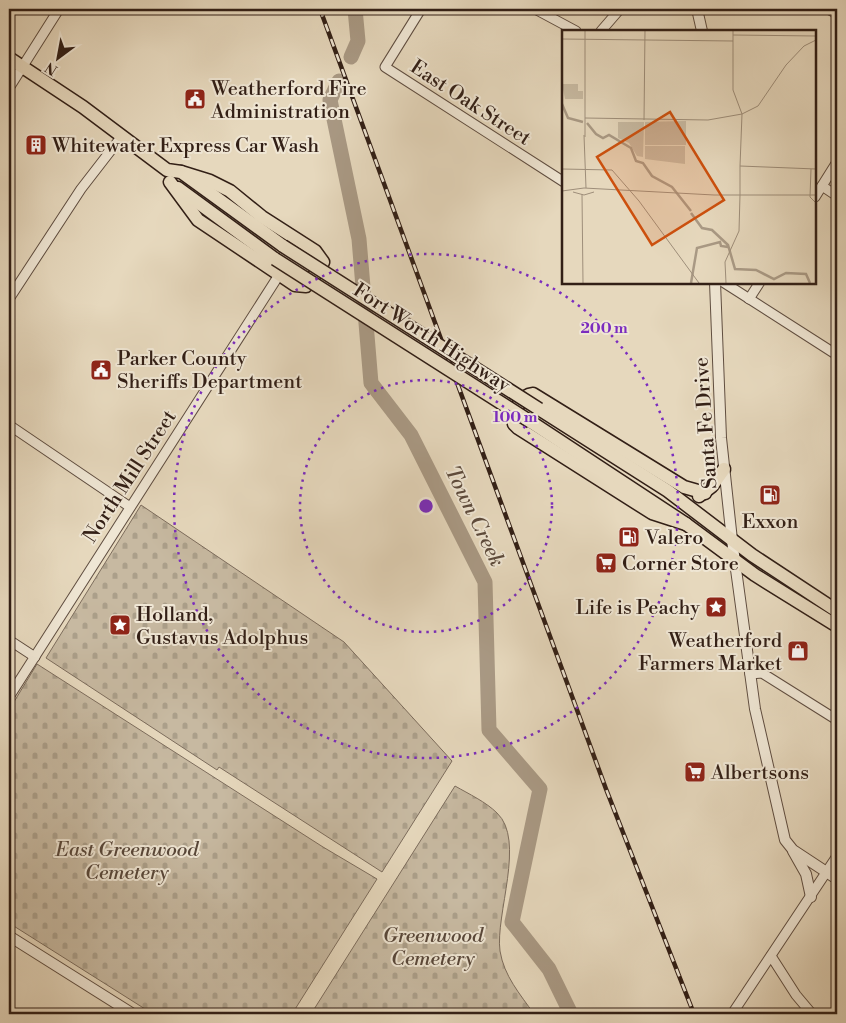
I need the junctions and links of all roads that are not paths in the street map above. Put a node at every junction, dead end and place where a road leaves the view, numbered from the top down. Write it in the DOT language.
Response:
graph roads {
  1 [pos="59,9"];
  2 [pos="421,9"];
  3 [pos="535,9"];
  4 [pos="620,9"];
  5 [pos="697,9"];
  6 [pos="828,9"];
  7 [pos="837,14"];
  8 [pos="574,30"];
  9 [pos="602,30"];
  10 [pos="702,30"];
  11 [pos="9,58"];
  12 [pos="22,66"];
  13 [pos="9,88"];
  14 [pos="122,136"];
  15 [pos="837,162"];
  16 [pos="181,172"];
  17 [pos="168,176"];
  18 [pos="562,181"];
  19 [pos="822,186"];
  20 [pos="816,195"];
  21 [pos="837,196"];
  22 [pos="279,275"];
  23 [pos="716,284"];
  24 [pos="725,284"];
  25 [pos="759,284"];
  26 [pos="12,287"];
  27 [pos="9,299"];
  28 [pos="749,299"];
  29 [pos="837,355"];
  30 [pos="9,426"];
  31 [pos="724,469"];
  32 [pos="668,491"];
  33 [pos="705,493"];
  34 [pos="130,507"];
  35 [pos="686,524"];
  36 [pos="732,540"];
  37 [pos="735,560"];
  38 [pos="835,615"];
  39 [pos="9,640"];
  40 [pos="35,657"];
  41 [pos="750,674"];
  42 [pos="9,697"];
  43 [pos="837,720"];
  44 [pos="793,850"];
  45 [pos="837,856"];
  46 [pos="827,872"];
  47 [pos="837,879"];
  48 [pos="811,897"];
  49 [pos="9,936"];
  50 [pos="771,956"];
  51 [pos="133,1014"];
  52 [pos="732,1014"];
  53 [pos="812,1014"];
  1 -- 12 [label="street"];
  2 -- 18 [label="street, East Oak Street"];
  3 -- 8 [label="street"];
  4 -- 9 [label="street"];
  5 -- 10 [label="street"];
  6 -- 7 [label="street"];
  11 -- 12 [label="main road, Fort Worth Highway"];
  12 -- 13 [label="street"];
  12 -- 14 [label="main road, Fort Worth Highway"];
  14 -- 17 [label="main road, Fort Worth Highway"];
  14 -- 26 [label="street"];
  15 -- 19 [label="street"];
  16 -- 17 [label="main road, Fort Worth Highway"];
  16 -- 22 [label="main road"];
  16 -- 32 [label="main road, Fort Worth Highway, bridge"];
  17 -- 22 [label="main road"];
  17 -- 35 [label="main road, Fort Worth Highway, bridge"];
  19 -- 20 [label="street"];
  19 -- 21 [label="street"];
  22 -- 34 [label="street, North Mill Street"];
  23 -- 31 [label="street, Santa Fe Drive"];
  24 -- 28 [label="street"];
  25 -- 28 [label="street"];
  26 -- 27 [label="street"];
  28 -- 29 [label="street"];
  30 -- 34 [label="street"];
  31 -- 33 [label="main road"];
  31 -- 36 [label="street, Santa Fe Drive"];
  32 -- 33 [label="main road"];
  32 -- 36 [label="main road, Fort Worth Highway"];
  33 -- 35 [label="main road"];
  34 -- 40 [label="street, North Mill Street"];
  35 -- 37 [label="main road, Fort Worth Highway"];
  36 -- 37 [label="street, Santa Fe Drive"];
  36 -- 38 [label="main road, Fort Worth Highway"];
  37 -- 38 [label="main road, Fort Worth Highway"];
  37 -- 41 [label="street, Santa Fe Drive"];
  39 -- 40 [label="street"];
  40 -- 42 [label="street, North Mill Street"];
  41 -- 43 [label="street"];
  41 -- 44 [label="street, Santa Fe Drive"];
  44 -- 46 [label="street"];
  44 -- 48 [label="street, Santa Fe Drive"];
  45 -- 46 [label="street"];
  46 -- 47 [label="street"];
  46 -- 48 [label="street"];
  48 -- 50 [label="street"];
  49 -- 51 [label="street"];
  50 -- 52 [label="street"];
  50 -- 53 [label="street"];
}
